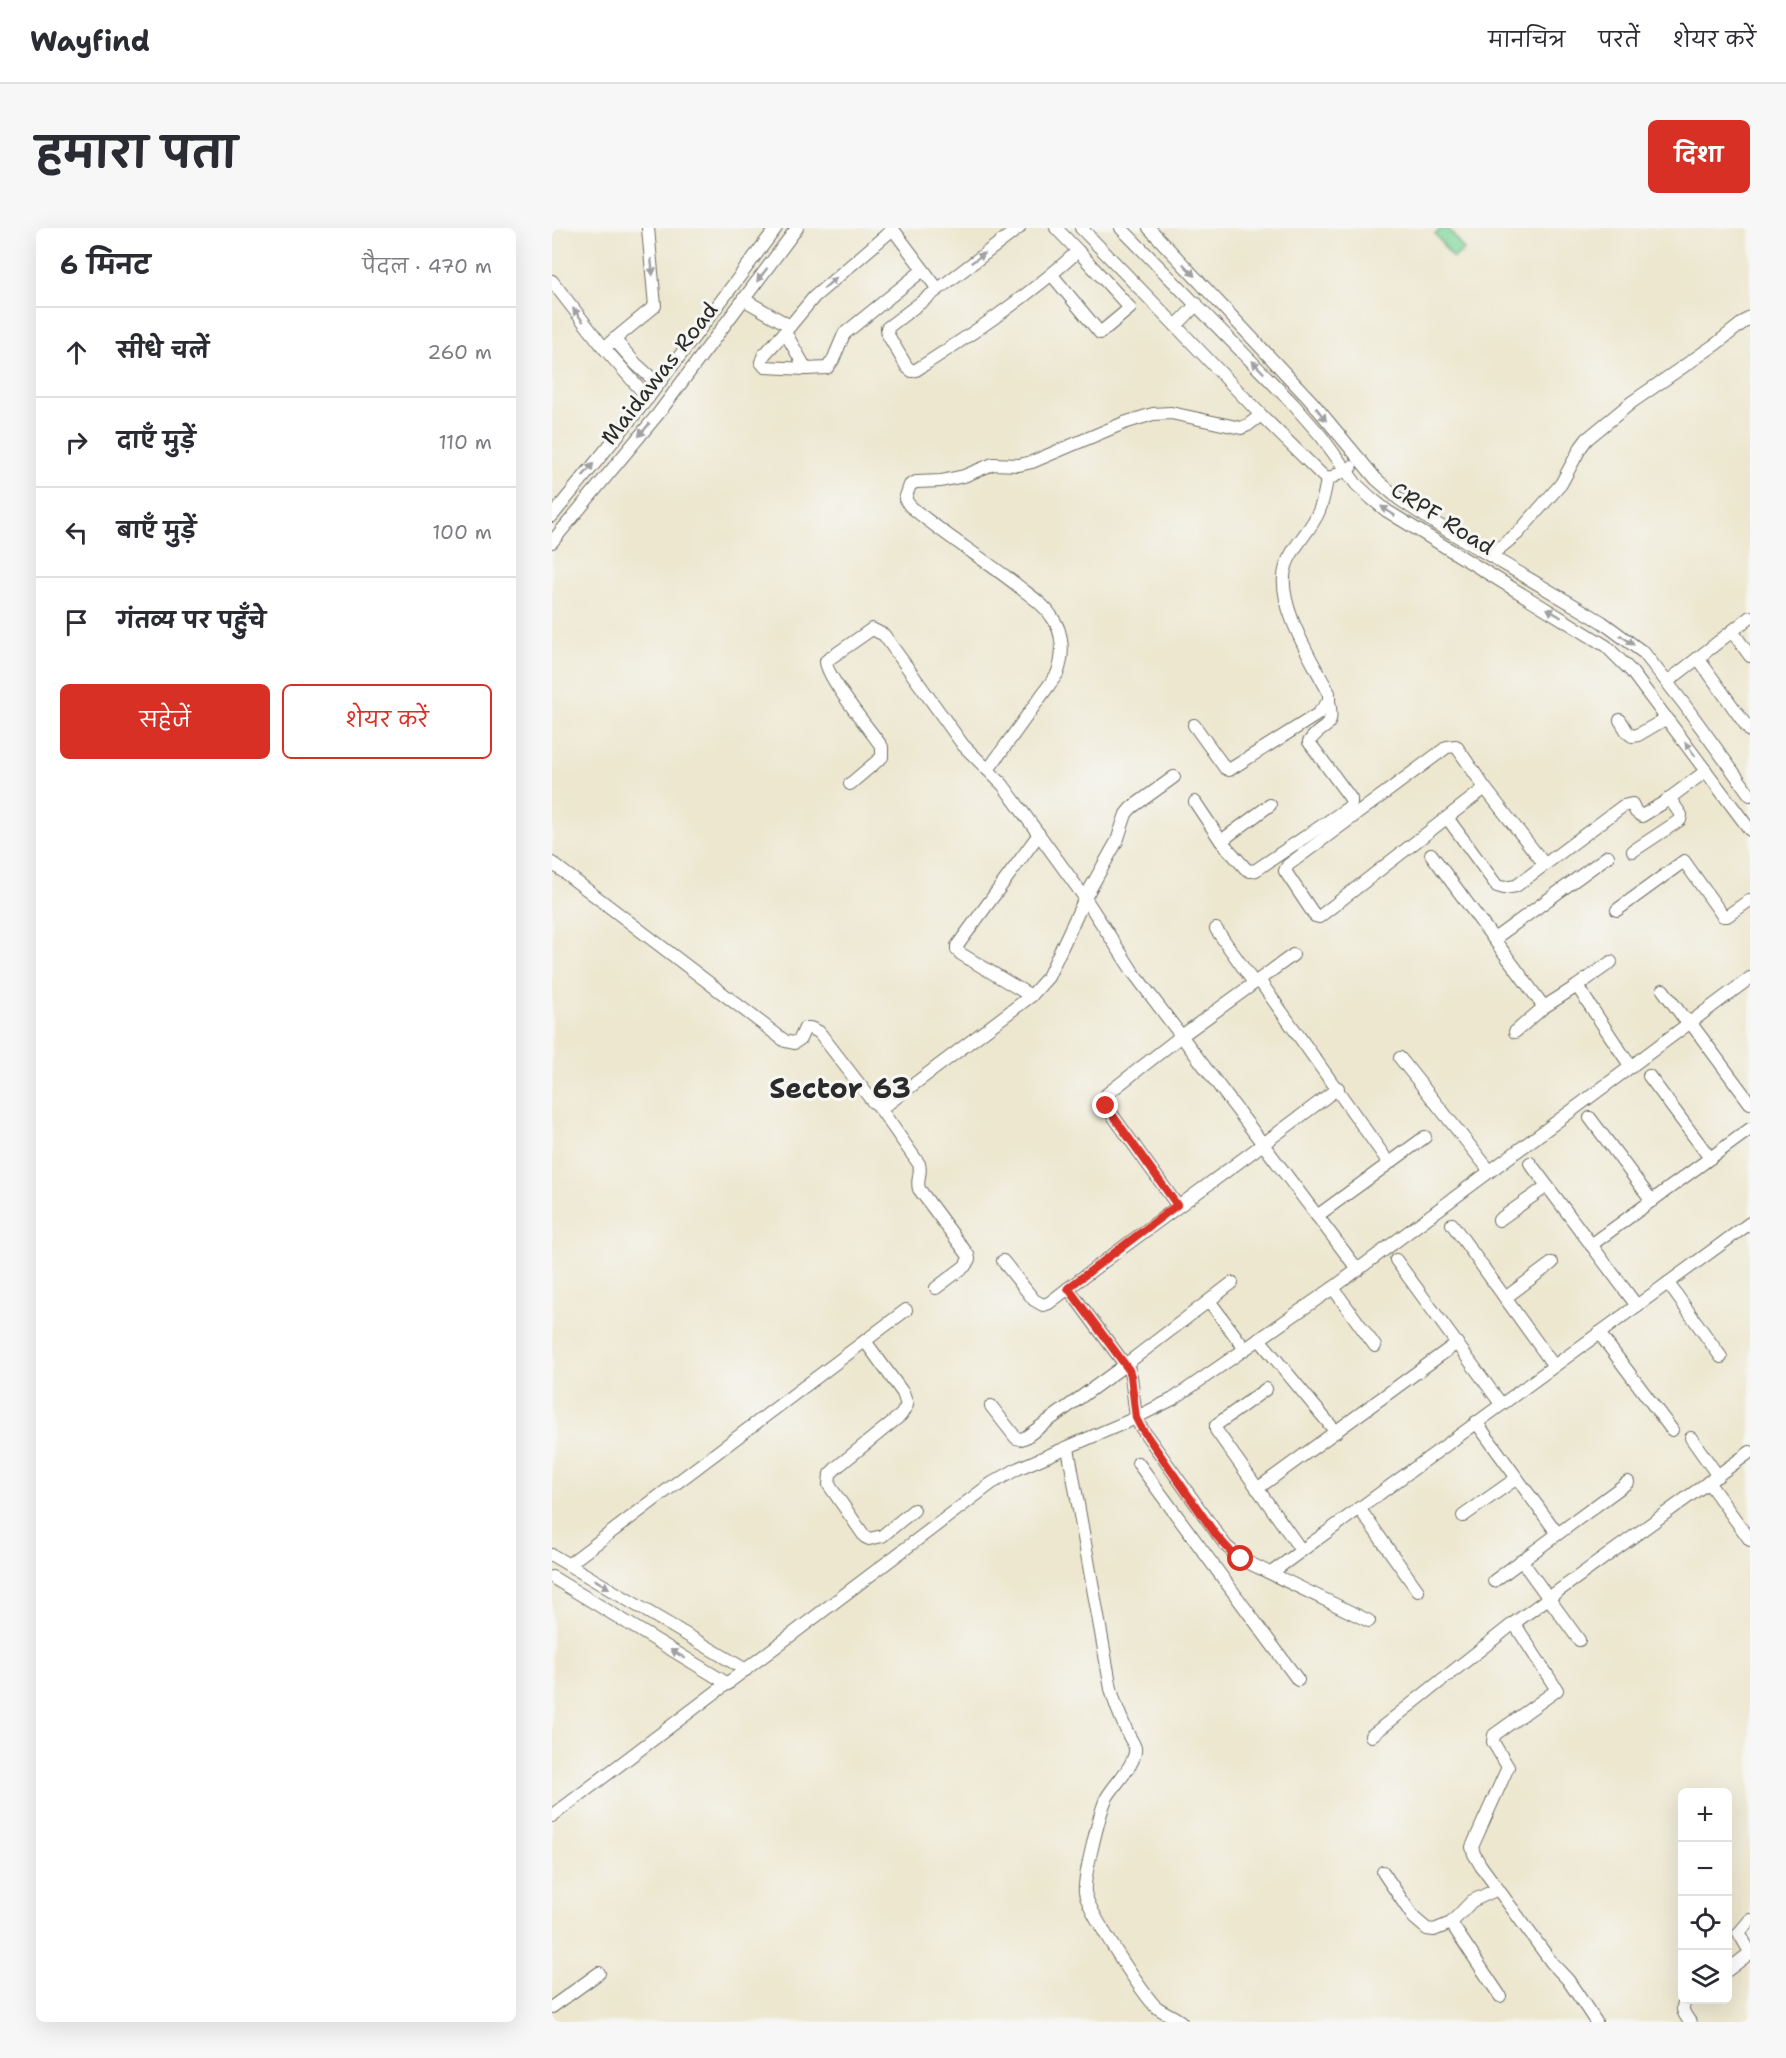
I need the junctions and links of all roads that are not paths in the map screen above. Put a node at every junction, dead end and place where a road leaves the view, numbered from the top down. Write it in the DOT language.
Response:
graph roads {
  1 [pos="648,228"];
  2 [pos="776,228"];
  3 [pos="797,228"];
  4 [pos="1019,228"];
  5 [pos="1056,228"];
  6 [pos="1081,228"];
  7 [pos="1121,228"];
  8 [pos="1149,228"];
  9 [pos="892,229"];
  10 [pos="1078,251"];
  11 [pos="923,270"];
  12 [pos="1052,275"];
  13 [pos="552,281"];
  14 [pos="937,288"];
  15 [pos="1146,294"];
  16 [pos="743,299"];
  17 [pos="1197,304"];
  18 [pos="1130,308"];
  19 [pos="1750,317"];
  20 [pos="1176,326"];
  21 [pos="788,329"];
  22 [pos="614,339"];
  23 [pos="603,348"];
  24 [pos="806,369"];
  25 [pos="658,384"];
  26 [pos="648,398"];
  27 [pos="1261,415"];
  28 [pos="1363,463"];
  29 [pos="1344,469"];
  30 [pos="1327,480"];
  31 [pos="552,516"];
  32 [pos="552,542"];
  33 [pos="1491,555"];
  34 [pos="1750,617"];
  35 [pos="1732,631"];
  36 [pos="1750,656"];
  37 [pos="1698,658"];
  38 [pos="1667,682"];
  39 [pos="1329,701"];
  40 [pos="1667,718"];
  41 [pos="1620,720"];
  42 [pos="1194,725"];
  43 [pos="1750,731"];
  44 [pos="988,770"];
  45 [pos="1706,771"];
  46 [pos="1174,777"];
  47 [pos="850,784"];
  48 [pos="1485,788"];
  49 [pos="1750,795"];
  50 [pos="1670,799"];
  51 [pos="1195,802"];
  52 [pos="1269,805"];
  53 [pos="1451,822"];
  54 [pos="1750,830"];
  55 [pos="1039,834"];
  56 [pos="1221,841"];
  57 [pos="1633,851"];
  58 [pos="1431,854"];
  59 [pos="1608,856"];
  60 [pos="552,863"];
  61 [pos="1545,865"];
  62 [pos="1085,898"];
  63 [pos="1750,900"];
  64 [pos="1617,910"];
  65 [pos="1216,929"];
  66 [pos="1494,939"];
  67 [pos="1293,955"];
  68 [pos="1611,962"];
  69 [pos="1750,978"];
  70 [pos="1256,981"];
  71 [pos="1577,986"];
  72 [pos="1663,990"];
  73 [pos="1031,996"];
  74 [pos="1544,1007"];
  75 [pos="1690,1022"];
  76 [pos="1515,1032"];
  77 [pos="1180,1037"];
  78 [pos="1400,1058"];
  79 [pos="1631,1067"];
  80 [pos="1649,1076"];
  81 [pos="1338,1088"];
  82 [pos="1750,1103"];
  83 [pos="877,1104"];
  84 [pos="1590,1118"];
  85 [pos="1750,1129"];
  86 [pos="1425,1137"];
  87 [pos="1263,1145"];
  88 [pos="1710,1158"];
  89 [pos="1389,1163"];
  90 [pos="1530,1163"];
  91 [pos="1490,1171"];
  92 [pos="1547,1186"];
  93 [pos="1652,1201"];
  94 [pos="1177,1205"];
  95 [pos="1317,1216"];
  96 [pos="1499,1220"];
  97 [pos="1750,1222"];
  98 [pos="1452,1224"];
  99 [pos="1591,1245"];
  100 [pos="1396,1260"];
  101 [pos="1004,1261"];
  102 [pos="1552,1263"];
  103 [pos="1358,1270"];
  104 [pos="1232,1283"];
  105 [pos="1668,1283"];
  106 [pos="936,1288"];
  107 [pos="1068,1288"];
  108 [pos="1333,1288"];
  109 [pos="1505,1298"];
  110 [pos="1210,1302"];
  111 [pos="1637,1306"];
  112 [pos="906,1310"];
  113 [pos="1599,1333"];
  114 [pos="1259,1339"];
  115 [pos="865,1341"];
  116 [pos="1457,1343"];
  117 [pos="1375,1346"];
  118 [pos="1245,1349"];
  119 [pos="1721,1357"];
  120 [pos="1125,1365"];
  121 [pos="1554,1366"];
  122 [pos="1266,1389"];
  123 [pos="1501,1404"];
  124 [pos="991,1406"];
  125 [pos="1136,1418"];
  126 [pos="1476,1422"];
  127 [pos="1672,1430"];
  128 [pos="1335,1432"];
  129 [pos="1691,1438"];
  130 [pos="1068,1448"];
  131 [pos="1750,1452"];
  132 [pos="1138,1463"];
  133 [pos="1517,1478"];
  134 [pos="1713,1479"];
  135 [pos="1628,1482"];
  136 [pos="1181,1484"];
  137 [pos="1257,1489"];
  138 [pos="1163,1498"];
  139 [pos="1359,1508"];
  140 [pos="914,1510"];
  141 [pos="1463,1516"];
  142 [pos="1557,1533"];
  143 [pos="1750,1540"];
  144 [pos="1301,1550"];
  145 [pos="552,1555"];
  146 [pos="1521,1560"];
  147 [pos="569,1564"];
  148 [pos="1271,1573"];
  149 [pos="552,1577"];
  150 [pos="1494,1581"];
  151 [pos="1418,1591"];
  152 [pos="1549,1599"];
  153 [pos="1369,1621"];
  154 [pos="1514,1623"];
  155 [pos="1579,1640"];
  156 [pos="746,1670"];
  157 [pos="1298,1680"];
  158 [pos="728,1684"];
  159 [pos="1371,1736"];
  160 [pos="552,1816"];
  161 [pos="1383,1872"];
  162 [pos="1498,1889"];
  163 [pos="1750,1920"];
  164 [pos="1451,1923"];
  165 [pos="1750,1952"];
  166 [pos="1732,1967"];
  167 [pos="598,1973"];
  168 [pos="1500,1996"];
  169 [pos="1684,2004"];
  170 [pos="552,2007"];
  171 [pos="1181,2022"];
  172 [pos="1596,2022"];
  173 [pos="1690,2022"];
  1 -- 22 [label="street, one-way"];
  2 -- 25 [label="street, Maidawas Road"];
  3 -- 16 [label="street, Maidawas Road, one-way"];
  14 -- 4 [label="street, one-way"];
  5 -- 10 [label="street"];
  6 -- 15 [label="street"];
  7 -- 17 [label="street, CRPF Road"];
  8 -- 28 [label="street, one-way"];
  9 -- 11 [label="street"];
  21 -- 9 [label="street, one-way"];
  10 -- 12 [label="street"];
  10 -- 18 [label="street"];
  11 -- 14 [label="street"];
  11 -- 24 [label="street"];
  12 -- 14 [label="street"];
  12 -- 18 [label="street"];
  23 -- 13 [label="street, one-way"];
  15 -- 18 [label="street"];
  15 -- 20 [label="street"];
  16 -- 21 [label="street"];
  16 -- 32 [label="street, Maidawas Road, one-way"];
  17 -- 20 [label="street"];
  29 -- 17 [label="street, CRPF Road, one-way"];
  19 -- 33 [label="street"];
  20 -- 27 [label="street"];
  21 -- 24 [label="street"];
  21 -- 24 [label="street"];
  22 -- 23 [label="street"];
  22 -- 25 [label="street"];
  23 -- 26 [label="street"];
  25 -- 26 [label="street, Maidawas Road"];
  31 -- 26 [label="street, Maidawas Road, one-way"];
  27 -- 30 [label="street"];
  27 -- 44 [label="street"];
  28 -- 29 [label="street"];
  28 -- 33 [label="street"];
  29 -- 30 [label="street"];
  40 -- 29 [label="street, CRPF Road, one-way"];
  30 -- 39 [label="street"];
  33 -- 38 [label="street, one-way"];
  34 -- 35 [label="street"];
  35 -- 36 [label="street"];
  35 -- 37 [label="street"];
  37 -- 38 [label="street"];
  37 -- 43 [label="street"];
  38 -- 49 [label="street"];
  39 -- 42 [label="street"];
  39 -- 56 [label="street"];
  40 -- 41 [label="street"];
  45 -- 40 [label="street, CRPF Road, one-way"];
  44 -- 47 [label="street"];
  44 -- 55 [label="street"];
  45 -- 50 [label="street"];
  45 -- 54 [label="street, CRPF Road"];
  46 -- 62 [label="street"];
  48 -- 48 [label="street"];
  48 -- 61 [label="street"];
  50 -- 57 [label="street"];
  50 -- 61 [label="street"];
  51 -- 56 [label="street"];
  52 -- 56 [label="street"];
  53 -- 61 [label="street"];
  55 -- 62 [label="street"];
  55 -- 73 [label="street"];
  58 -- 66 [label="street"];
  59 -- 66 [label="street"];
  60 -- 83 [label="street"];
  62 -- 73 [label="street"];
  62 -- 77 [label="street"];
  63 -- 64 [label="street"];
  65 -- 70 [label="street"];
  66 -- 74 [label="street"];
  67 -- 70 [label="street"];
  68 -- 71 [label="street"];
  69 -- 75 [label="street"];
  70 -- 77 [label="street"];
  70 -- 81 [label="street"];
  71 -- 74 [label="street"];
  71 -- 79 [label="street"];
  72 -- 75 [label="street"];
  73 -- 83 [label="street"];
  74 -- 76 [label="street"];
  75 -- 79 [label="street"];
  75 -- 82 [label="street"];
  77 -- 87 [label="street"];
  77 -- 94 [label="street"];
  78 -- 91 [label="street"];
  79 -- 91 [label="street"];
  80 -- 88 [label="street"];
  81 -- 87 [label="street"];
  81 -- 89 [label="street"];
  83 -- 106 [label="street"];
  84 -- 93 [label="street"];
  85 -- 88 [label="street"];
  86 -- 89 [label="street"];
  87 -- 94 [label="street"];
  87 -- 95 [label="street"];
  88 -- 93 [label="street"];
  89 -- 95 [label="street"];
  90 -- 92 [label="street"];
  91 -- 103 [label="street"];
  92 -- 96 [label="street"];
  92 -- 99 [label="street"];
  93 -- 99 [label="street"];
  94 -- 107 [label="street"];
  95 -- 103 [label="street"];
  97 -- 105 [label="street"];
  98 -- 109 [label="street"];
  99 -- 111 [label="street"];
  100 -- 116 [label="street"];
  101 -- 107 [label="street"];
  102 -- 109 [label="street"];
  103 -- 108 [label="street"];
  104 -- 110 [label="street"];
  105 -- 111 [label="street"];
  105 -- 119 [label="street"];
  107 -- 120 [label="street"];
  108 -- 114 [label="street"];
  108 -- 117 [label="street"];
  109 -- 121 [label="street"];
  110 -- 118 [label="street"];
  110 -- 120 [label="street"];
  111 -- 113 [label="street"];
  112 -- 115 [label="street"];
  113 -- 121 [label="street"];
  113 -- 127 [label="street"];
  114 -- 118 [label="street"];
  114 -- 128 [label="street"];
  115 -- 140 [label="street"];
  115 -- 147 [label="street"];
  116 -- 123 [label="street"];
  116 -- 128 [label="street"];
  118 -- 125 [label="street"];
  120 -- 124 [label="street"];
  120 -- 125 [label="street"];
  121 -- 123 [label="street"];
  122 -- 137 [label="street"];
  123 -- 126 [label="street"];
  125 -- 130 [label="street"];
  125 -- 136 [label="street"];
  126 -- 133 [label="street"];
  126 -- 139 [label="street"];
  128 -- 137 [label="street"];
  129 -- 134 [label="street"];
  130 -- 156 [label="street"];
  130 -- 171 [label="street"];
  131 -- 134 [label="street"];
  132 -- 138 [label="street"];
  133 -- 141 [label="street"];
  133 -- 142 [label="street"];
  134 -- 143 [label="street"];
  134 -- 152 [label="street"];
  135 -- 142 [label="street"];
  136 -- 138 [label="street"];
  136 -- 148 [label="street"];
  137 -- 144 [label="street"];
  138 -- 157 [label="street"];
  139 -- 144 [label="street"];
  139 -- 151 [label="street"];
  142 -- 146 [label="street"];
  144 -- 148 [label="street"];
  145 -- 147 [label="street"];
  146 -- 150 [label="street"];
  146 -- 152 [label="street"];
  147 -- 156 [label="street, one-way"];
  148 -- 153 [label="street"];
  158 -- 149 [label="street, one-way"];
  152 -- 154 [label="street"];
  152 -- 155 [label="street"];
  154 -- 159 [label="street"];
  154 -- 162 [label="street"];
  156 -- 158 [label="street"];
  158 -- 160 [label="street"];
  161 -- 164 [label="street"];
  162 -- 164 [label="street"];
  162 -- 172 [label="street"];
  163 -- 165 [label="street"];
  164 -- 168 [label="street"];
  165 -- 166 [label="street"];
  167 -- 170 [label="street"];
  169 -- 173 [label="street"];
}
